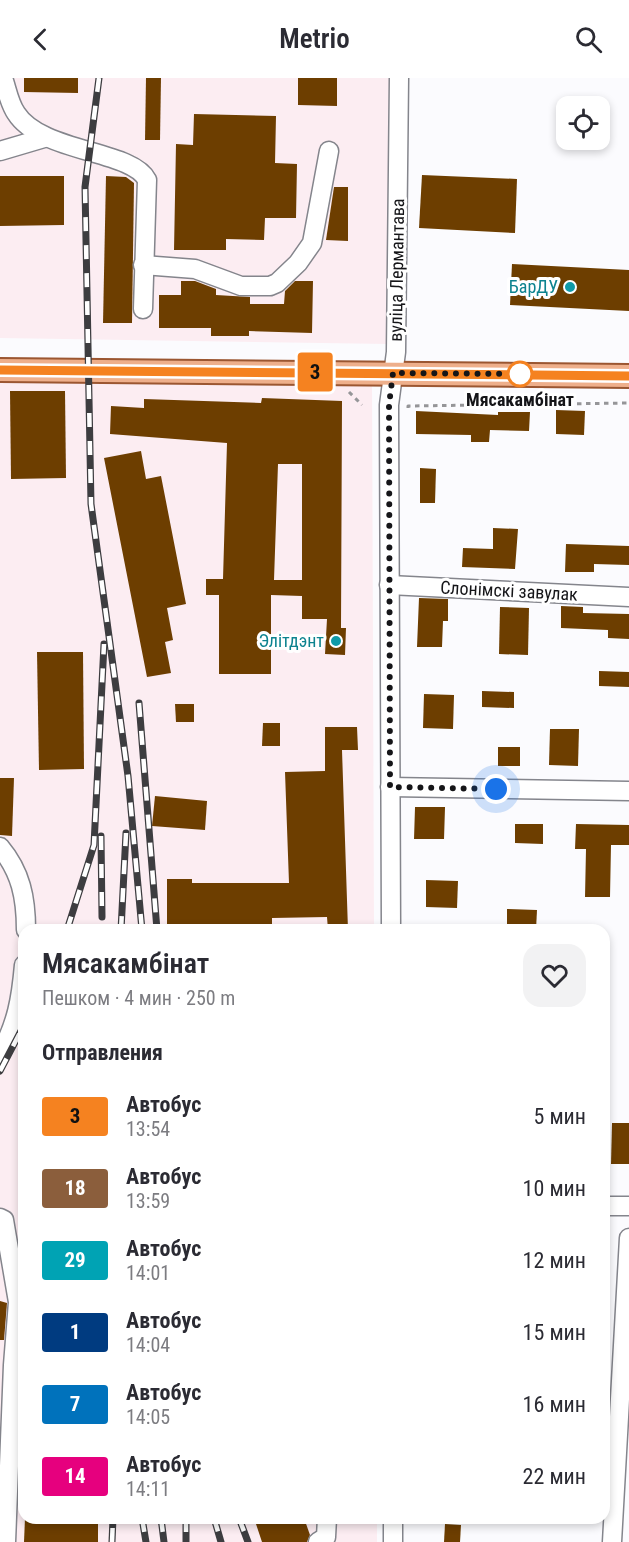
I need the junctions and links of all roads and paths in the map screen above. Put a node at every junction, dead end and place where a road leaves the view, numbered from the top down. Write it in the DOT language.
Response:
graph roads {
  1 [pos="3,78"];
  2 [pos="399,78"];
  3 [pos="44,138"];
  4 [pos="0,151"];
  5 [pos="329,151"];
  6 [pos="143,265"];
  7 [pos="143,309"];
  8 [pos="0,370"];
  9 [pos="393,373"];
  10 [pos="629,376"];
  11 [pos="629,403"];
  12 [pos="408,405"];
  13 [pos="389,585"];
  14 [pos="629,597"];
  15 [pos="390,787"];
  16 [pos="629,791"];
  17 [pos="0,847"];
  18 [pos="26,924"];
  19 [pos="392,924"];
  20 [pos="18,1011"];
  21 [pos="0,1054"];
  22 [pos="610,1206"];
  23 [pos="629,1206"];
  24 [pos="0,1218"];
  25 [pos="629,1238"];
  26 [pos="327,1524"];
  27 [pos="393,1524"];
  28 [pos="6,1542"];
  29 [pos="318,1542"];
  30 [pos="393,1542"];
  31 [pos="612,1542"];
  1 -- 3 [label="street"];
  2 -- 9 [label="street, вуліца Лермантава"];
  3 -- 4 [label="street"];
  3 -- 6 [label="street"];
  5 -- 6 [label="street"];
  6 -- 7 [label="street"];
  8 -- 9 [label="main road"];
  9 -- 10 [label="main road"];
  9 -- 13 [label="street, вуліца Лермантава"];
  11 -- 12 [label="path"];
  13 -- 14 [label="street, Слонімскі завулак"];
  13 -- 15 [label="street, вуліца Лермантава"];
  15 -- 16 [label="street"];
  15 -- 19 [label="street, вуліца Лермантава"];
  17 -- 18 [label="street"];
  20 -- 21 [label="street"];
  22 -- 23 [label="street"];
  24 -- 28 [label="street"];
  25 -- 31 [label="street"];
  26 -- 29 [label="street"];
  27 -- 30 [label="street"];
}
